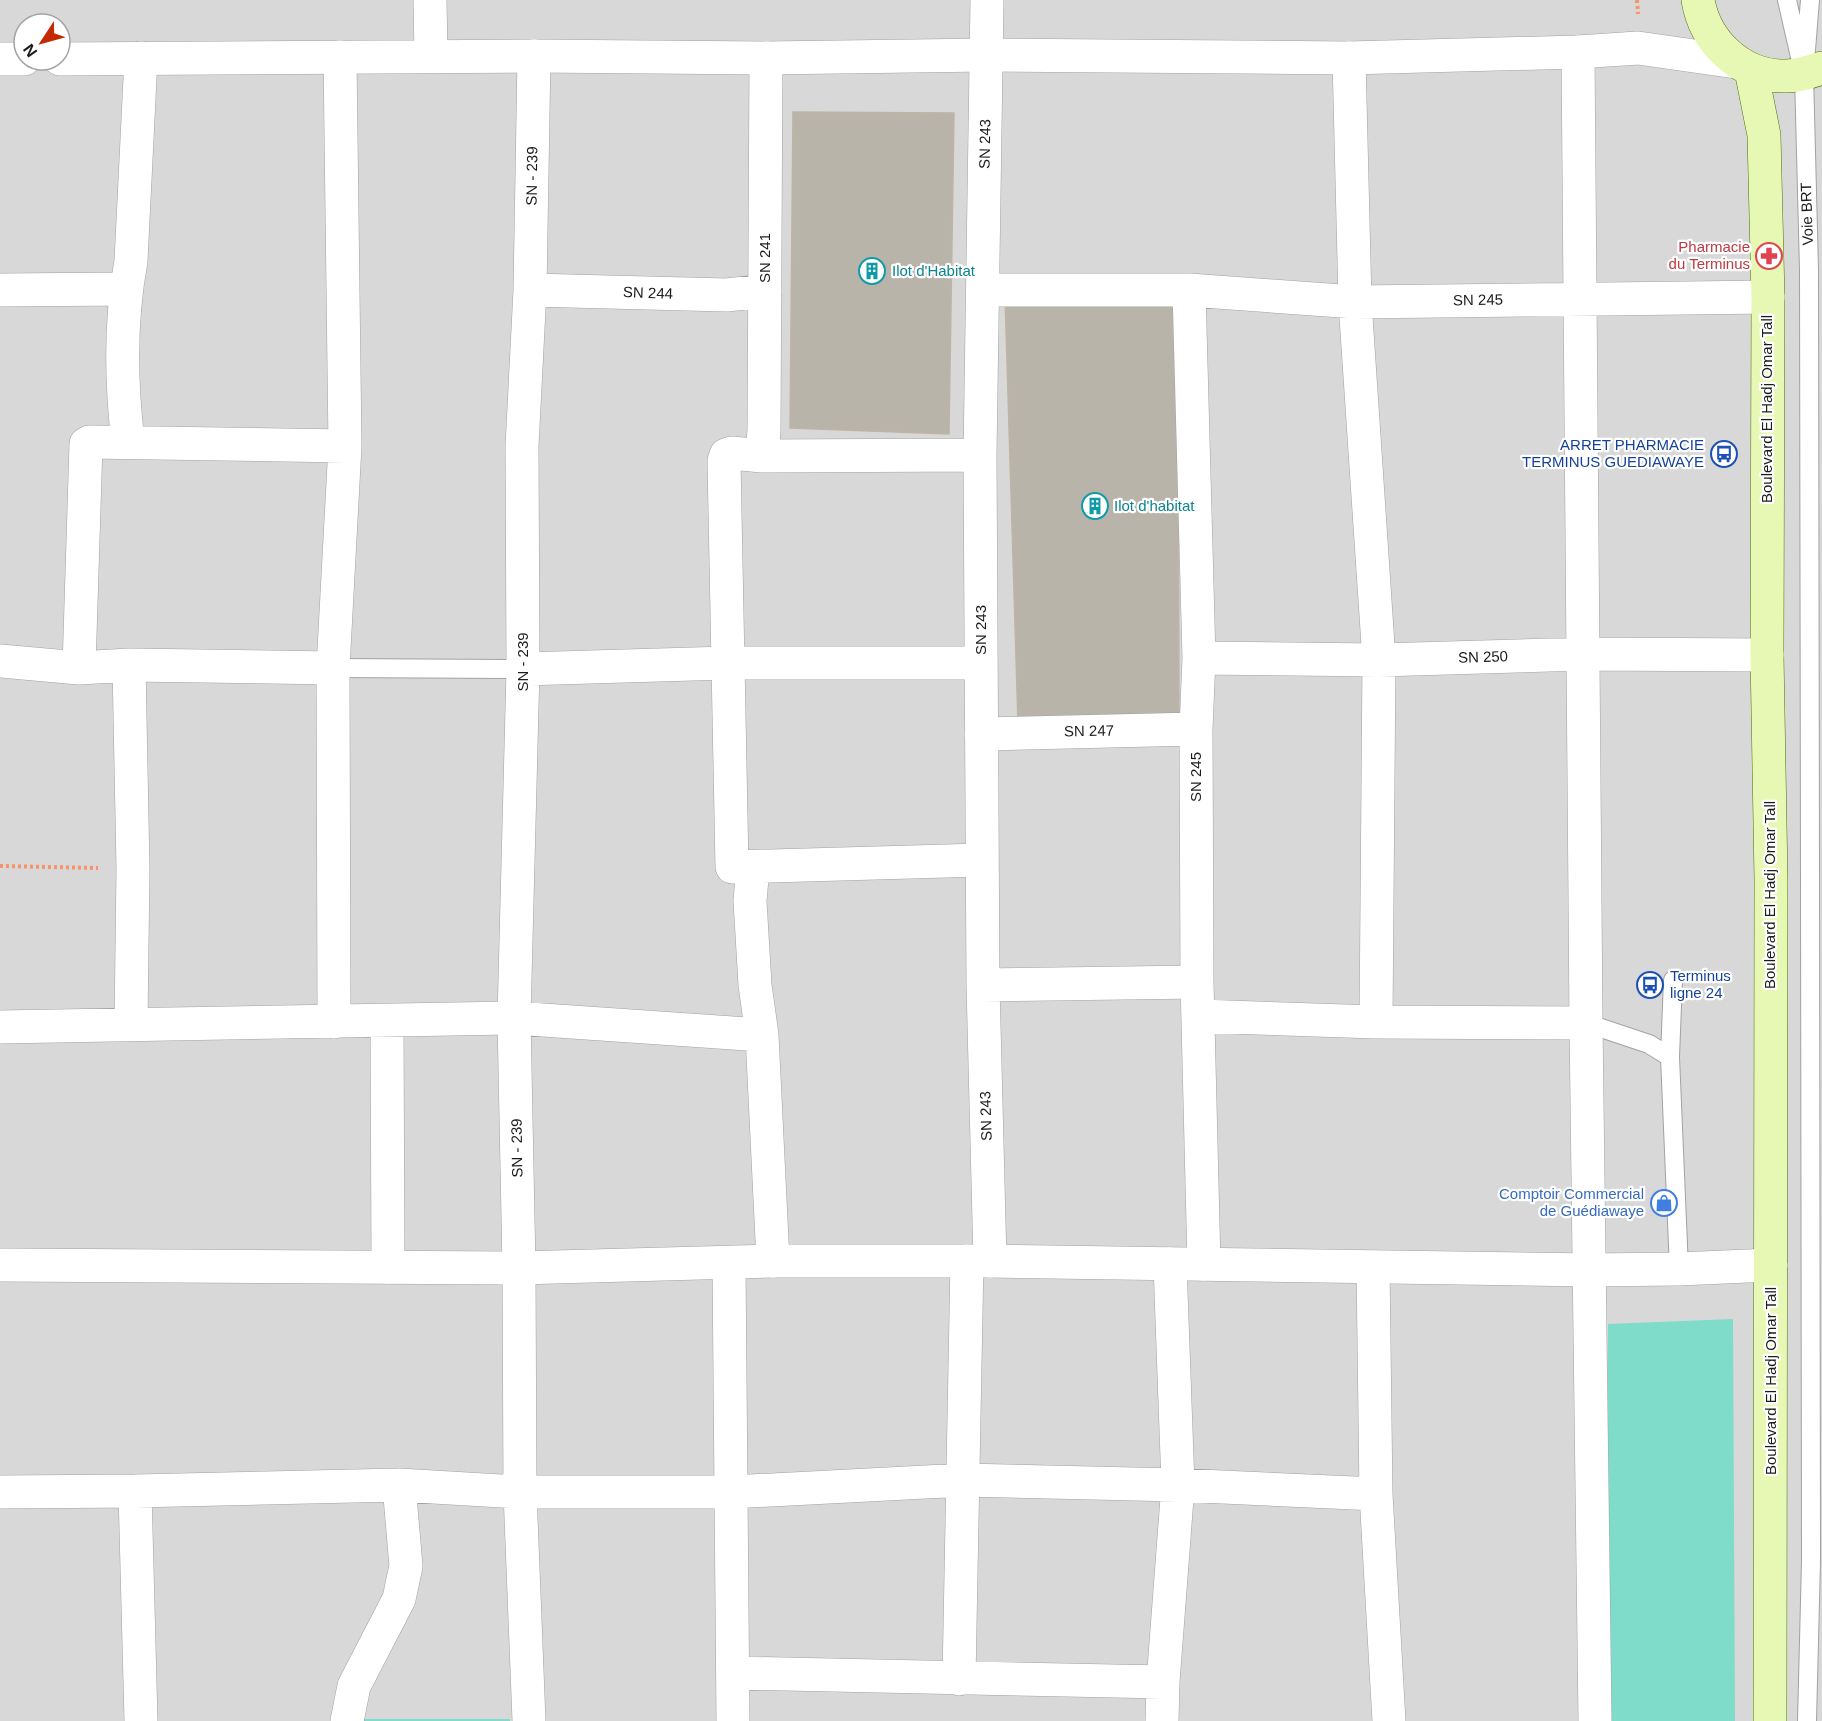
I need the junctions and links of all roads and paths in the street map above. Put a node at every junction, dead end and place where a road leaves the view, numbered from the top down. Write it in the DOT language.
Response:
graph roads {
  1 [pos="430,0"];
  2 [pos="987,0"];
  3 [pos="1698,0"];
  4 [pos="1787,0"];
  5 [pos="1810,0"];
  6 [pos="1578,52"];
  7 [pos="987,55"];
  8 [pos="431,56"];
  9 [pos="534,56"];
  10 [pos="340,57"];
  11 [pos="141,58"];
  12 [pos="766,58"];
  13 [pos="1349,58"];
  14 [pos="72,59"];
  15 [pos="1744,66"];
  16 [pos="1813,71"];
  17 [pos="126,289"];
  18 [pos="0,290"];
  19 [pos="530,290"];
  20 [pos="983,290"];
  21 [pos="1189,290"];
  22 [pos="765,291"];
  23 [pos="1768,297"];
  24 [pos="1581,299"];
  25 [pos="1355,302"];
  26 [pos="128,442"];
  27 [pos="345,446"];
  28 [pos="980,455"];
  29 [pos="762,456"];
  30 [pos="1584,654"];
  31 [pos="1767,655"];
  32 [pos="1199,658"];
  33 [pos="1379,660"];
  34 [pos="0,661"];
  35 [pos="727,663"];
  36 [pos="981,663"];
  37 [pos="129,665"];
  38 [pos="79,668"];
  39 [pos="333,668"];
  40 [pos="524,669"];
  41 [pos="1196,729"];
  42 [pos="981,734"];
  43 [pos="982,860"];
  44 [pos="0,866"];
  45 [pos="753,867"];
  46 [pos="133,869"];
  47 [pos="1673,980"];
  48 [pos="1197,982"];
  49 [pos="982,985"];
  50 [pos="1199,1016"];
  51 [pos="514,1017"];
  52 [pos="387,1021"];
  53 [pos="334,1022"];
  54 [pos="1376,1022"];
  55 [pos="1586,1023"];
  56 [pos="130,1024"];
  57 [pos="0,1027"];
  58 [pos="762,1035"];
  59 [pos="1670,1058"];
  60 [pos="773,1261"];
  61 [pos="979,1261"];
  62 [pos="729,1263"];
  63 [pos="1170,1264"];
  64 [pos="1204,1264"];
  65 [pos="0,1265"];
  66 [pos="1771,1265"];
  67 [pos="388,1267"];
  68 [pos="1373,1267"];
  69 [pos="519,1268"];
  70 [pos="1679,1269"];
  71 [pos="1590,1270"];
  72 [pos="964,1480"];
  73 [pos="399,1485"];
  74 [pos="1178,1485"];
  75 [pos="135,1491"];
  76 [pos="0,1492"];
  77 [pos="520,1492"];
  78 [pos="730,1492"];
  79 [pos="1376,1494"];
  80 [pos="733,1673"];
  81 [pos="959,1679"];
  82 [pos="1163,1682"];
  83 [pos="141,1721"];
  84 [pos="347,1721"];
  85 [pos="529,1721"];
  86 [pos="733,1721"];
  87 [pos="1162,1721"];
  88 [pos="1389,1721"];
  89 [pos="1595,1721"];
  90 [pos="1770,1721"];
  91 [pos="1807,1721"];
  1 -- 8 [label="street"];
  2 -- 7 [label="street, SN 243"];
  3 -- 15 [label="main road"];
  4 -- 16 [label="lane, Voie BRT"];
  5 -- 16 [label="lane, Voie BRT"];
  6 -- 13 [label="street"];
  6 -- 15 [label="street"];
  6 -- 24 [label="street"];
  7 -- 12 [label="street"];
  7 -- 13 [label="street"];
  7 -- 20 [label="street, SN 243"];
  8 -- 9 [label="street"];
  8 -- 10 [label="street"];
  9 -- 12 [label="street"];
  9 -- 19 [label="street, SN - 239"];
  10 -- 11 [label="street"];
  10 -- 27 [label="street"];
  11 -- 14 [label="street"];
  11 -- 17 [label="street"];
  12 -- 22 [label="street, SN 241"];
  13 -- 25 [label="street"];
  15 -- 16 [label="main road"];
  15 -- 23 [label="main road, Boulevard El Hadj Omar Tall"];
  16 -- 91 [label="lane, Voie BRT"];
  17 -- 18 [label="street"];
  17 -- 26 [label="street"];
  19 -- 22 [label="street, SN 244"];
  19 -- 40 [label="street, SN - 239"];
  20 -- 21 [label="street, SN 245"];
  20 -- 28 [label="street, SN 243"];
  21 -- 25 [label="street, SN 245"];
  21 -- 32 [label="street, SN 245"];
  22 -- 29 [label="street, SN 241"];
  23 -- 24 [label="street, SN 245"];
  23 -- 31 [label="main road, Boulevard El Hadj Omar Tall"];
  24 -- 25 [label="street, SN 245"];
  24 -- 30 [label="street"];
  25 -- 33 [label="street"];
  26 -- 27 [label="street"];
  26 -- 38 [label="street"];
  27 -- 39 [label="street"];
  28 -- 29 [label="street"];
  28 -- 36 [label="street, SN 243"];
  29 -- 35 [label="street"];
  30 -- 31 [label="street, SN 250"];
  30 -- 33 [label="street, SN 250"];
  30 -- 55 [label="street"];
  31 -- 66 [label="main road, Boulevard El Hadj Omar Tall"];
  32 -- 33 [label="street, SN 250"];
  32 -- 41 [label="street, SN 245"];
  33 -- 54 [label="street"];
  34 -- 38 [label="street"];
  35 -- 36 [label="street"];
  35 -- 40 [label="street"];
  35 -- 45 [label="street"];
  36 -- 42 [label="street, SN 243"];
  37 -- 38 [label="street"];
  37 -- 39 [label="street"];
  37 -- 46 [label="street"];
  39 -- 40 [label="lane"];
  39 -- 53 [label="street"];
  40 -- 51 [label="street, SN - 239"];
  41 -- 42 [label="street, SN 247"];
  41 -- 48 [label="street, SN 245"];
  42 -- 43 [label="street, SN 243"];
  43 -- 45 [label="street"];
  43 -- 49 [label="street, SN 243"];
  44 -- 46 [label="path"];
  45 -- 58 [label="street"];
  46 -- 56 [label="street"];
  47 -- 59 [label="lane"];
  48 -- 49 [label="street"];
  48 -- 50 [label="street, SN 245"];
  49 -- 61 [label="street, SN 243"];
  50 -- 54 [label="street"];
  50 -- 64 [label="street, SN 245"];
  51 -- 52 [label="street"];
  51 -- 58 [label="street"];
  51 -- 69 [label="street, SN - 239"];
  52 -- 53 [label="street"];
  52 -- 67 [label="street"];
  53 -- 56 [label="street"];
  54 -- 55 [label="street"];
  55 -- 59 [label="lane"];
  55 -- 71 [label="street"];
  56 -- 57 [label="street"];
  58 -- 60 [label="street"];
  59 -- 70 [label="lane"];
  60 -- 61 [label="street"];
  60 -- 62 [label="street"];
  61 -- 63 [label="street"];
  61 -- 72 [label="street, SN 243"];
  62 -- 69 [label="street"];
  62 -- 78 [label="street"];
  63 -- 64 [label="street"];
  63 -- 74 [label="street"];
  64 -- 68 [label="street"];
  65 -- 67 [label="street"];
  66 -- 70 [label="street"];
  66 -- 90 [label="main road, Boulevard El Hadj Omar Tall"];
  67 -- 69 [label="street"];
  68 -- 71 [label="street"];
  68 -- 79 [label="street"];
  69 -- 77 [label="street, SN - 239"];
  70 -- 71 [label="street"];
  71 -- 89 [label="street"];
  72 -- 74 [label="street"];
  72 -- 78 [label="street"];
  72 -- 81 [label="street, SN 243"];
  73 -- 75 [label="street"];
  73 -- 77 [label="street"];
  73 -- 84 [label="street"];
  74 -- 79 [label="street"];
  74 -- 82 [label="street"];
  75 -- 76 [label="street"];
  75 -- 83 [label="street"];
  77 -- 78 [label="street"];
  77 -- 85 [label="street, SN - 239"];
  78 -- 80 [label="street"];
  79 -- 88 [label="street"];
  80 -- 81 [label="street"];
  80 -- 86 [label="street"];
  81 -- 82 [label="street"];
  82 -- 87 [label="street"];
}
